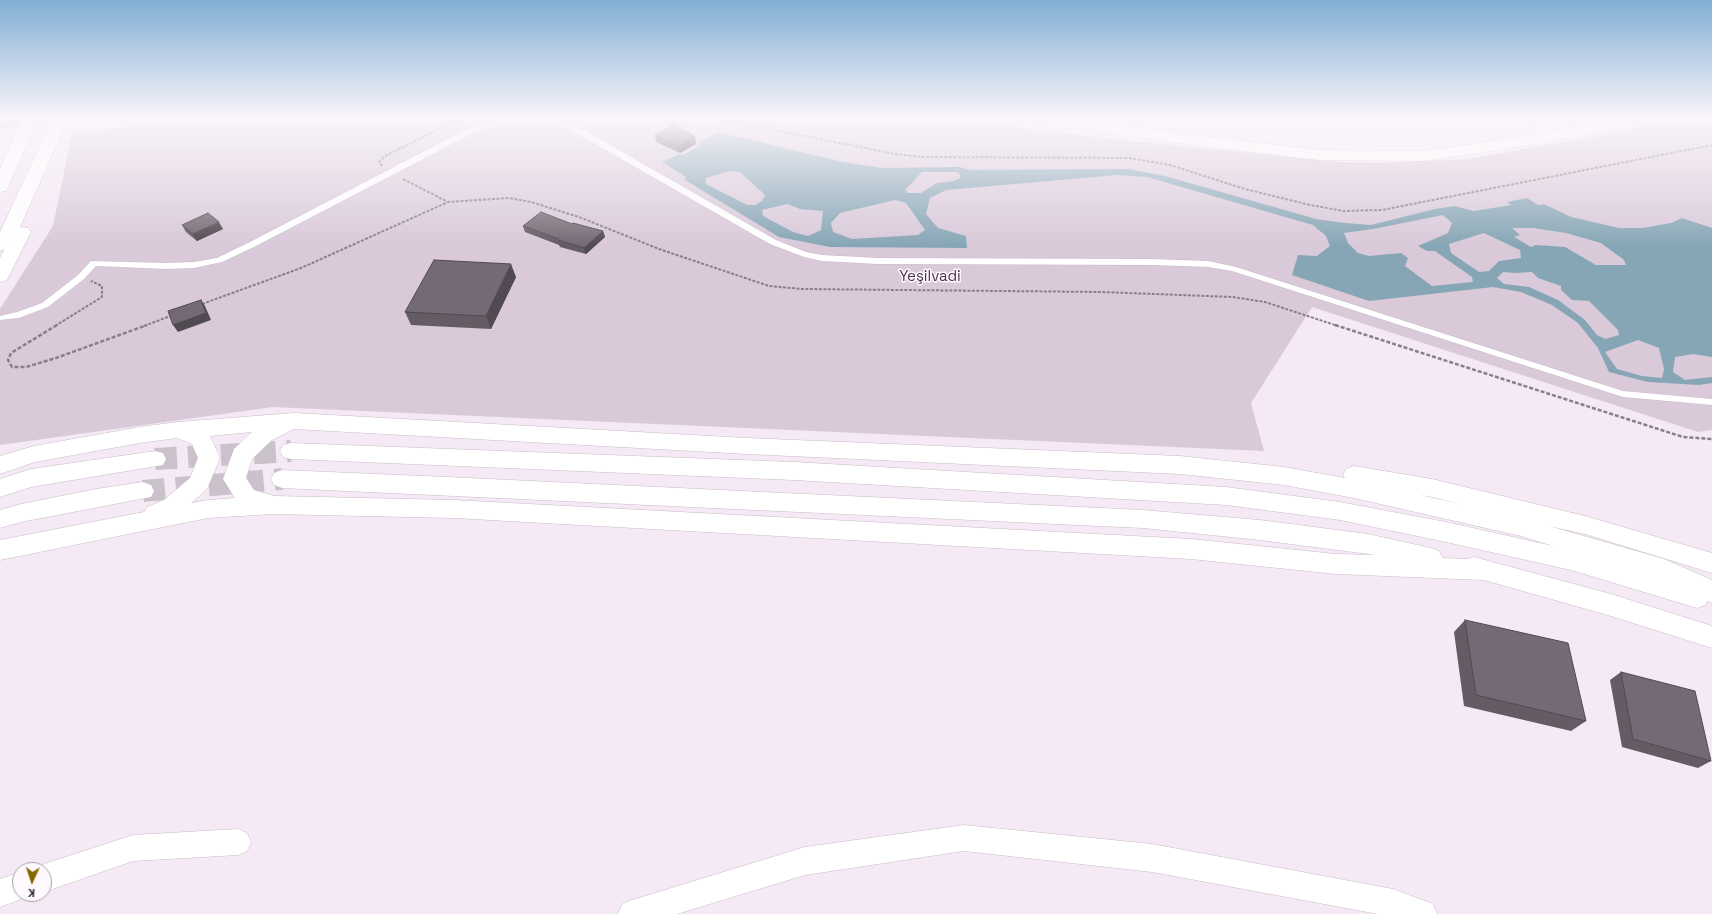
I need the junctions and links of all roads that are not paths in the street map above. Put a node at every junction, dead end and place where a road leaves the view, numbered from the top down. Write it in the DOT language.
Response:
graph roads {
  1 [pos="42,160"];
  2 [pos="11,161"];
  3 [pos="415,161"];
  4 [pos="631,161"];
  5 [pos="4,177"];
  6 [pos="0,187"];
  7 [pos="0,245"];
  8 [pos="0,276"];
  9 [pos="3,318"];
  10 [pos="1712,402"];
  11 [pos="294,420"];
  12 [pos="178,430"];
  13 [pos="291,451"];
  14 [pos="155,459"];
  15 [pos="0,465"];
  16 [pos="1284,476"];
  17 [pos="282,480"];
  18 [pos="0,488"];
  19 [pos="143,491"];
  20 [pos="272,505"];
  21 [pos="0,520"];
  22 [pos="136,522"];
  23 [pos="0,550"];
  24 [pos="1712,563"];
  25 [pos="1487,570"];
  26 [pos="1712,592"];
  27 [pos="1712,602"];
  28 [pos="1712,637"];
  29 [pos="238,842"];
  30 [pos="52,875"];
  31 [pos="12,889"];
  32 [pos="0,893"];
  33 [pos="632,914"];
  34 [pos="1423,914"];
  1 -- 7 [label="main road"];
  1 -- 8 [label="main road"];
  2 -- 5 [label="main road"];
  3 -- 9 [label="lane"];
  4 -- 10 [label="lane"];
  5 -- 6 [label="main road"];
  11 -- 12 [label="main road"];
  11 -- 16 [label="main road"];
  11 -- 20 [label="main road"];
  12 -- 15 [label="main road"];
  12 -- 22 [label="main road"];
  13 -- 27 [label="main road"];
  14 -- 18 [label="main road"];
  16 -- 24 [label="main road"];
  16 -- 26 [label="main road"];
  17 -- 25 [label="main road"];
  19 -- 21 [label="main road"];
  20 -- 22 [label="main road"];
  20 -- 25 [label="main road"];
  22 -- 23 [label="main road"];
  25 -- 28 [label="main road"];
  29 -- 30 [label="street"];
  31 -- 32 [label="street"];
  33 -- 34 [label="street"];
}
